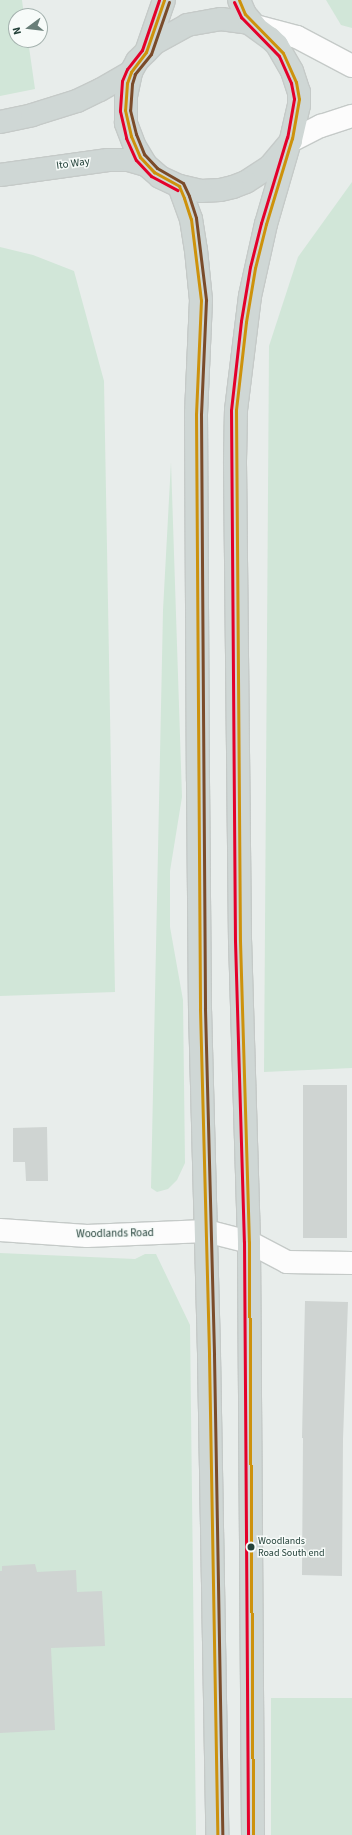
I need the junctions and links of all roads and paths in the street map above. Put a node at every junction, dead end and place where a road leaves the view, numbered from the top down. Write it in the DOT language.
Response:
graph roads {
  1 [pos="164,0"];
  2 [pos="238,0"];
  3 [pos="255,26"];
  4 [pos="146,52"];
  5 [pos="352,66"];
  6 [pos="131,72"];
  7 [pos="352,116"];
  8 [pos="0,122"];
  9 [pos="290,143"];
  10 [pos="146,165"];
  11 [pos="0,175"];
  12 [pos="179,186"];
  13 [pos="0,1230"];
  14 [pos="206,1231"];
  15 [pos="249,1242"];
  16 [pos="352,1263"];
  17 [pos="217,1835"];
  18 [pos="254,1835"];
  1 -- 4 [label="main road"];
  2 -- 3 [label="main road"];
  3 -- 4 [label="main road"];
  3 -- 5 [label="street"];
  3 -- 9 [label="main road"];
  4 -- 6 [label="main road"];
  6 -- 8 [label="main road"];
  6 -- 10 [label="main road"];
  7 -- 9 [label="street"];
  9 -- 12 [label="main road"];
  9 -- 15 [label="main road"];
  10 -- 11 [label="main road, Ito Way"];
  10 -- 12 [label="main road"];
  12 -- 14 [label="main road"];
  13 -- 14 [label="street, Woodlands Road"];
  14 -- 15 [label="street, Woodlands Road"];
  14 -- 17 [label="main road"];
  15 -- 16 [label="street, Woodlands Road"];
  15 -- 18 [label="main road"];
}
